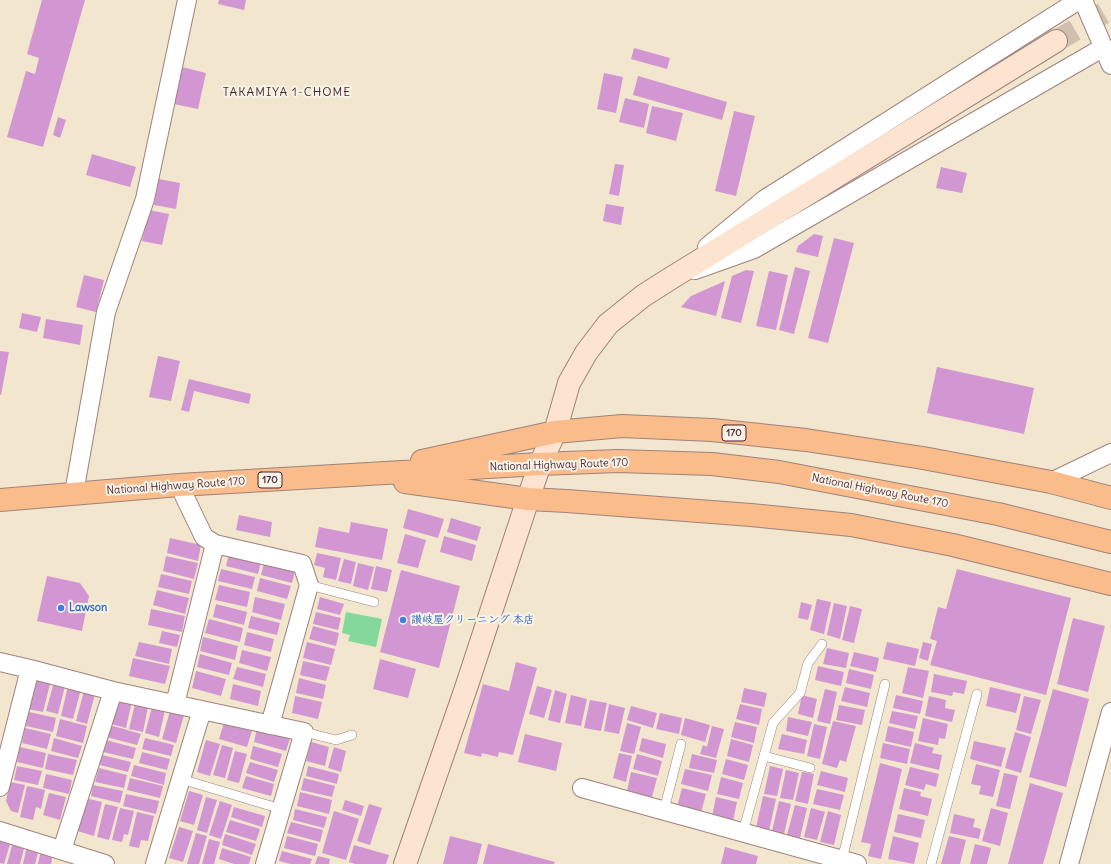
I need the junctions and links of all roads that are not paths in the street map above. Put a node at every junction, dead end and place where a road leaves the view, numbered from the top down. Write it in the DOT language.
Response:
graph roads {
  1 [pos="187,0"];
  2 [pos="1079,0"];
  3 [pos="1083,0"];
  4 [pos="1056,41"];
  5 [pos="1104,47"];
  6 [pos="1111,65"];
  7 [pos="668,280"];
  8 [pos="555,432"];
  9 [pos="1111,453"];
  10 [pos="540,464"];
  11 [pos="356,475"];
  12 [pos="1051,482"];
  13 [pos="179,485"];
  14 [pos="74,493"];
  15 [pos="1111,498"];
  16 [pos="528,499"];
  17 [pos="0,500"];
  18 [pos="1111,542"];
  19 [pos="215,544"];
  20 [pos="1111,584"];
  21 [pos="309,585"];
  22 [pos="374,602"];
  23 [pos="822,644"];
  24 [pos="0,662"];
  25 [pos="30,669"];
  26 [pos="885,684"];
  27 [pos="113,691"];
  28 [pos="977,694"];
  29 [pos="175,704"];
  30 [pos="202,710"];
  31 [pos="1111,712"];
  32 [pos="270,725"];
  33 [pos="304,732"];
  34 [pos="352,735"];
  35 [pos="681,744"];
  36 [pos="764,756"];
  37 [pos="810,768"];
  38 [pos="181,779"];
  39 [pos="0,787"];
  40 [pos="582,788"];
  41 [pos="281,809"];
  42 [pos="664,810"];
  43 [pos="0,831"];
  44 [pos="743,832"];
  45 [pos="62,850"];
  46 [pos="850,862"];
  47 [pos="105,864"];
  48 [pos="155,864"];
  49 [pos="265,864"];
  50 [pos="405,864"];
  51 [pos="932,864"];
  52 [pos="1069,864"];
  1 -- 14 [label="street"];
  2 -- 7 [label="street"];
  3 -- 5 [label="street"];
  4 -- 7 [label="street"];
  5 -- 6 [label="street"];
  5 -- 7 [label="street"];
  7 -- 8 [label="street"];
  8 -- 10 [label="street"];
  8 -- 11 [label="highway, 170"];
  8 -- 12 [label="highway, 170"];
  9 -- 12 [label="street"];
  10 -- 11 [label="highway, National Highway Route 170 / 170"];
  10 -- 16 [label="street"];
  10 -- 18 [label="highway, National Highway Route 170 / 170"];
  11 -- 13 [label="highway, National Highway Route 170 / 170"];
  11 -- 16 [label="highway, 170"];
  12 -- 15 [label="highway, 170"];
  13 -- 14 [label="highway, National Highway Route 170 / 170"];
  13 -- 19 [label="street"];
  14 -- 17 [label="highway, National Highway Route 170 / 170"];
  16 -- 20 [label="highway, 170"];
  16 -- 50 [label="street"];
  19 -- 21 [label="street"];
  19 -- 29 [label="street"];
  21 -- 22 [label="lane"];
  21 -- 32 [label="street"];
  23 -- 36 [label="lane"];
  24 -- 25 [label="street"];
  25 -- 27 [label="street"];
  25 -- 39 [label="street"];
  26 -- 46 [label="lane"];
  27 -- 29 [label="street"];
  27 -- 45 [label="street"];
  28 -- 51 [label="lane"];
  29 -- 30 [label="street"];
  30 -- 32 [label="street"];
  30 -- 38 [label="street"];
  31 -- 52 [label="street"];
  32 -- 33 [label="street"];
  33 -- 34 [label="lane"];
  33 -- 41 [label="street"];
  35 -- 42 [label="lane"];
  36 -- 37 [label="lane"];
  36 -- 44 [label="lane"];
  38 -- 41 [label="lane"];
  38 -- 48 [label="street"];
  40 -- 42 [label="street"];
  41 -- 49 [label="street"];
  42 -- 44 [label="street"];
  43 -- 45 [label="street"];
  44 -- 46 [label="street"];
  45 -- 47 [label="street"];
}
